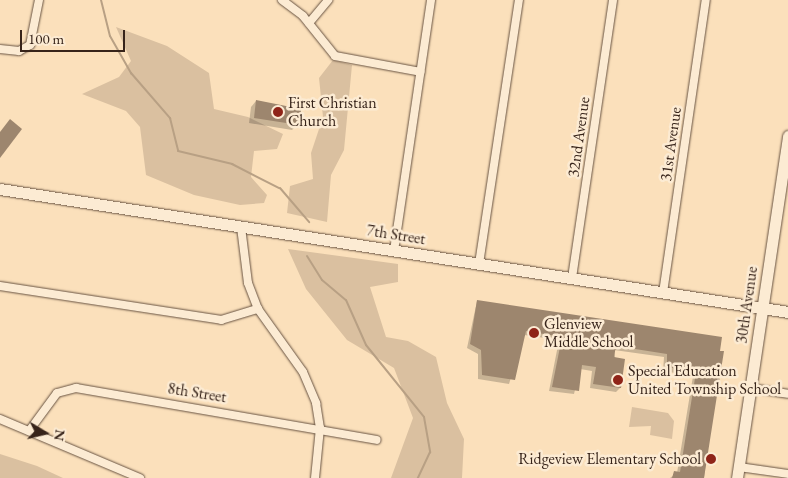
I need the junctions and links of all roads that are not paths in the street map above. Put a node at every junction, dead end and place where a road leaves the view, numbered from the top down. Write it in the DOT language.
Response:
graph roads {
  1 [pos="39,0"];
  2 [pos="282,0"];
  3 [pos="328,0"];
  4 [pos="431,0"];
  5 [pos="519,0"];
  6 [pos="613,0"];
  7 [pos="706,0"];
  8 [pos="309,23"];
  9 [pos="0,49"];
  10 [pos="421,72"];
  11 [pos="788,136"];
  12 [pos="0,189"];
  13 [pos="241,227"];
  14 [pos="394,251"];
  15 [pos="479,264"];
  16 [pos="572,278"];
  17 [pos="0,286"];
  18 [pos="663,293"];
  19 [pos="763,308"];
  20 [pos="258,309"];
  21 [pos="788,312"];
  22 [pos="751,388"];
  23 [pos="788,394"];
  24 [pos="0,419"];
  25 [pos="320,428"];
  26 [pos="29,431"];
  27 [pos="378,440"];
  28 [pos="738,472"];
  29 [pos="788,474"];
  30 [pos="140,478"];
  31 [pos="315,478"];
  1 -- 9 [label="street"];
  2 -- 8 [label="street"];
  3 -- 8 [label="street"];
  4 -- 10 [label="street"];
  5 -- 15 [label="street"];
  6 -- 16 [label="street, 32nd Avenue"];
  7 -- 18 [label="street, 31st Avenue"];
  8 -- 10 [label="street"];
  10 -- 14 [label="street"];
  11 -- 19 [label="main road, 30th Avenue"];
  12 -- 13 [label="main road, 7th Street"];
  13 -- 14 [label="main road, 7th Street"];
  13 -- 20 [label="street"];
  14 -- 15 [label="main road, 7th Street"];
  15 -- 16 [label="main road, 7th Street"];
  16 -- 18 [label="main road, 7th Street"];
  17 -- 20 [label="street"];
  18 -- 19 [label="main road, 7th Street"];
  19 -- 21 [label="main road, 7th Street"];
  19 -- 22 [label="main road, 30th Avenue"];
  20 -- 25 [label="street"];
  22 -- 23 [label="street"];
  22 -- 28 [label="main road, 30th Avenue"];
  24 -- 26 [label="street"];
  25 -- 26 [label="street, 8th Street"];
  25 -- 27 [label="street, 8th Street"];
  25 -- 31 [label="street"];
  26 -- 30 [label="street"];
  28 -- 29 [label="street"];
}
